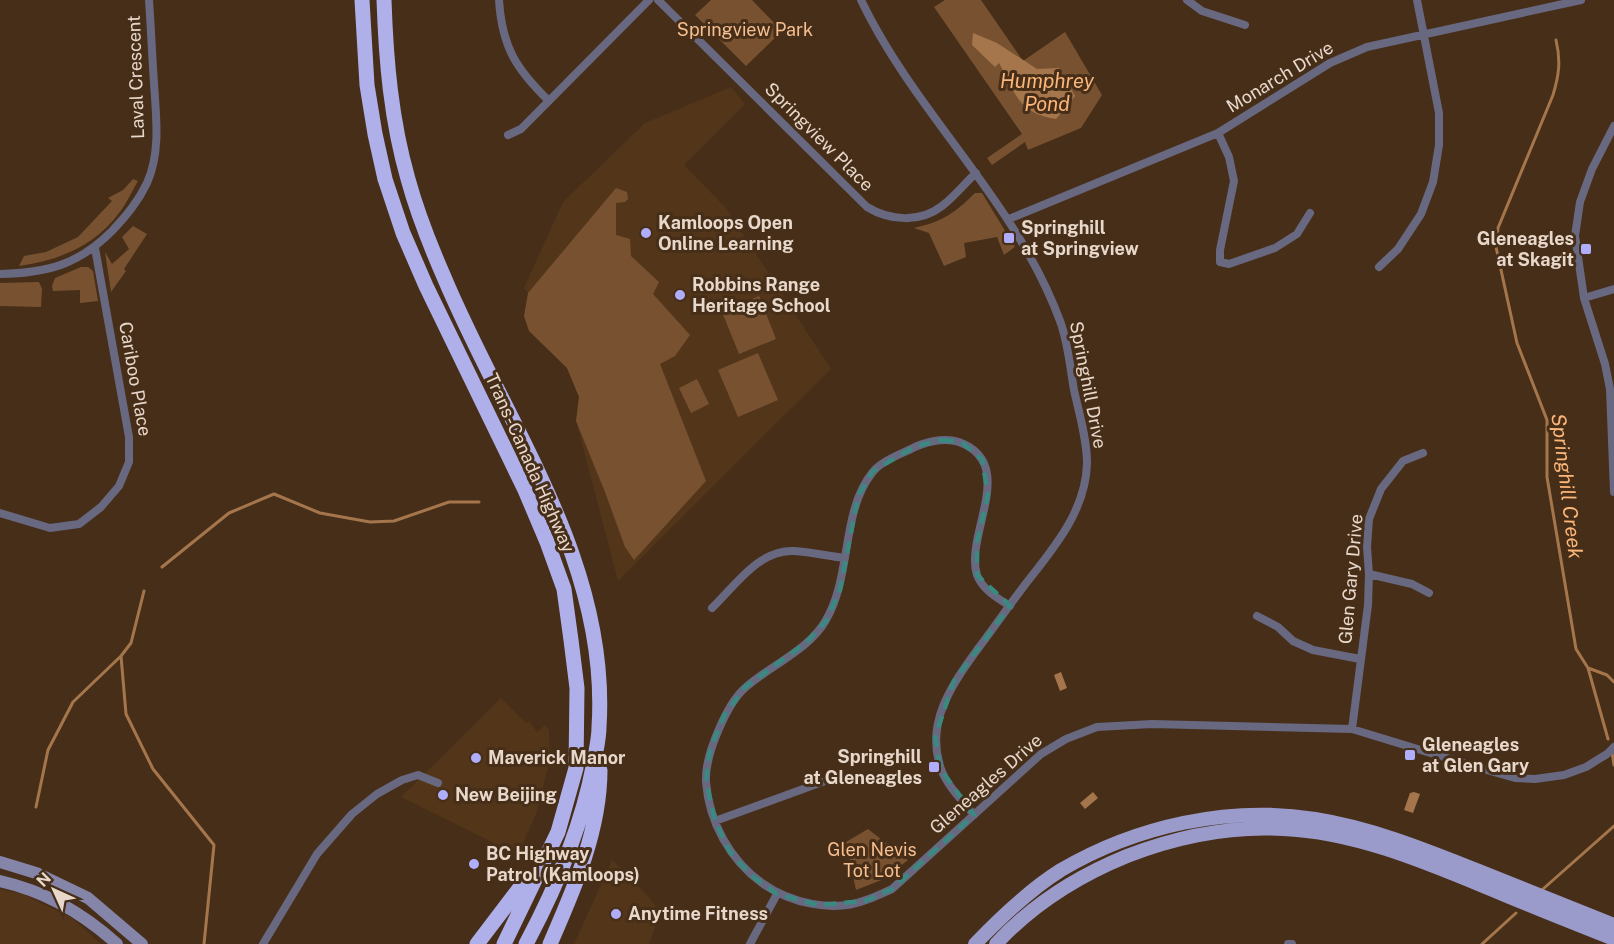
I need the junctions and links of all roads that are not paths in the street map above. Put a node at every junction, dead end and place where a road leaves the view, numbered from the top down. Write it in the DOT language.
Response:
graph roads {
  1 [pos="149,0"];
  2 [pos="362,0"];
  3 [pos="384,0"];
  4 [pos="499,0"];
  5 [pos="649,0"];
  6 [pos="658,0"];
  7 [pos="861,0"];
  8 [pos="1187,0"];
  9 [pos="1417,0"];
  10 [pos="1581,0"];
  11 [pos="1245,25"];
  12 [pos="1423,36"];
  13 [pos="549,101"];
  14 [pos="1614,126"];
  15 [pos="1218,133"];
  16 [pos="508,135"];
  17 [pos="976,173"];
  18 [pos="1310,213"];
  19 [pos="1009,219"];
  20 [pos="95,248"];
  21 [pos="1379,267"];
  22 [pos="0,274"];
  23 [pos="1614,289"];
  24 [pos="1584,298"];
  25 [pos="1423,453"];
  26 [pos="1614,492"];
  27 [pos="0,513"];
  28 [pos="845,558"];
  29 [pos="1369,574"];
  30 [pos="1429,593"];
  31 [pos="1010,606"];
  32 [pos="712,608"];
  33 [pos="1257,616"];
  34 [pos="1360,659"];
  35 [pos="599,729"];
  36 [pos="1352,729"];
  37 [pos="1614,747"];
  38 [pos="825,782"];
  39 [pos="438,783"];
  40 [pos="974,814"];
  41 [pos="715,821"];
  42 [pos="558,832"];
  43 [pos="0,862"];
  44 [pos="0,880"];
  45 [pos="777,894"];
  46 [pos="1614,926"];
  47 [pos="1614,939"];
  48 [pos="117,944"];
  49 [pos="142,944"];
  50 [pos="263,944"];
  51 [pos="477,944"];
  52 [pos="504,944"];
  53 [pos="526,944"];
  54 [pos="550,944"];
  55 [pos="750,944"];
  56 [pos="975,944"];
  57 [pos="996,944"];
  1 -- 20 [label="street, Laval Crescent"];
  2 -- 42 [label="highway, Trans-Canada Highway"];
  3 -- 35 [label="highway, Trans-Canada Highway"];
  4 -- 13 [label="street"];
  5 -- 13 [label="street"];
  6 -- 17 [label="street, Springview Place"];
  7 -- 17 [label="street, Springhill Drive"];
  8 -- 11 [label="street"];
  9 -- 12 [label="street"];
  10 -- 12 [label="street, Monarch Drive"];
  12 -- 15 [label="street, Monarch Drive"];
  12 -- 21 [label="street"];
  13 -- 16 [label="street"];
  14 -- 24 [label="street"];
  15 -- 18 [label="street"];
  15 -- 19 [label="street, Monarch Drive"];
  17 -- 19 [label="street, Springhill Drive"];
  19 -- 31 [label="street, Springhill Drive"];
  20 -- 22 [label="street, Laval Crescent"];
  20 -- 27 [label="street, Cariboo Place"];
  23 -- 24 [label="street"];
  24 -- 26 [label="street"];
  25 -- 29 [label="street, Glen Gary Drive"];
  28 -- 31 [label="street, Gleneagles Drive"];
  28 -- 32 [label="street"];
  28 -- 41 [label="street, Gleneagles Drive"];
  29 -- 30 [label="street"];
  29 -- 34 [label="street, Glen Gary Drive"];
  31 -- 40 [label="street, Springhill Drive"];
  33 -- 34 [label="street"];
  34 -- 36 [label="street, Glen Gary Drive"];
  35 -- 53 [label="highway, Trans-Canada Highway"];
  35 -- 54 [label="highway"];
  36 -- 37 [label="street, Gleneagles Drive"];
  36 -- 40 [label="street, Gleneagles Drive"];
  38 -- 41 [label="street"];
  39 -- 50 [label="street"];
  40 -- 45 [label="street, Gleneagles Drive"];
  41 -- 45 [label="street, Gleneagles Drive"];
  42 -- 51 [label="highway"];
  42 -- 52 [label="highway, Trans-Canada Highway"];
  43 -- 49 [label="main road"];
  44 -- 48 [label="main road"];
  45 -- 55 [label="street"];
  46 -- 56 [label="main road"];
  47 -- 57 [label="main road"];
}
